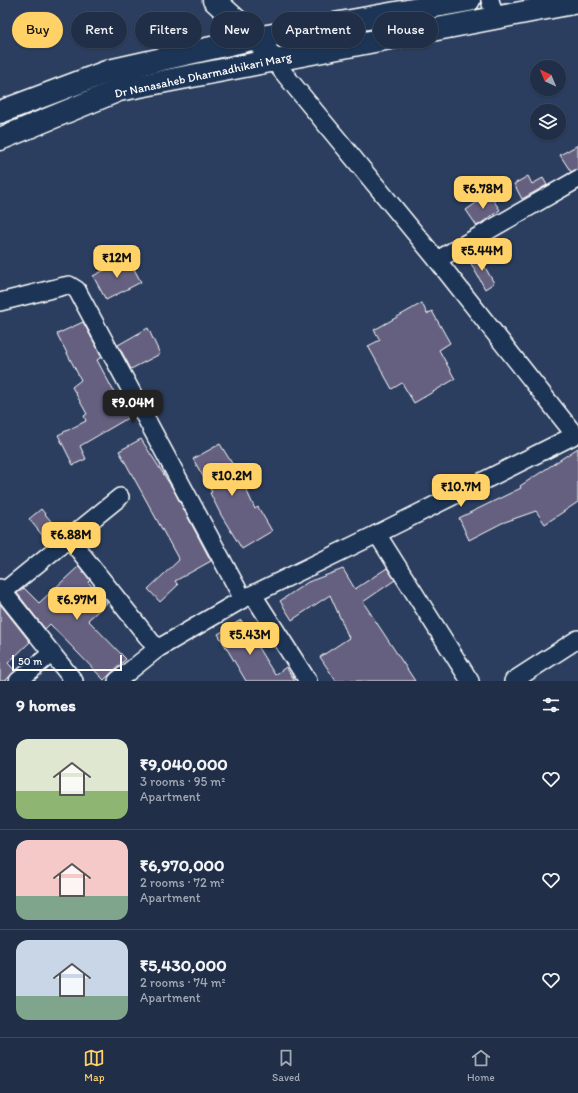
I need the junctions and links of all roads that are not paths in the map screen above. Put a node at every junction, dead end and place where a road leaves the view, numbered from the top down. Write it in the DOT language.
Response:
graph roads {
  1 [pos="214,0"];
  2 [pos="469,0"];
  3 [pos="578,2"];
  4 [pos="492,9"];
  5 [pos="227,12"];
  6 [pos="264,37"];
  7 [pos="211,48"];
  8 [pos="264,48"];
  9 [pos="273,60"];
  10 [pos="0,112"];
  11 [pos="0,139"];
  12 [pos="578,179"];
  13 [pos="437,260"];
  14 [pos="0,302"];
  15 [pos="577,436"];
  16 [pos="120,497"];
  17 [pos="377,534"];
  18 [pos="69,538"];
  19 [pos="2,590"];
  20 [pos="248,597"];
  21 [pos="578,639"];
  22 [pos="157,649"];
  23 [pos="52,653"];
  24 [pos="18,681"];
  25 [pos="74,681"];
  26 [pos="117,681"];
  27 [pos="308,681"];
  28 [pos="470,681"];
  29 [pos="513,681"];
  1 -- 5 [label="main road"];
  2 -- 6 [label="main road, Dr Nanasaheb Dharmadhikari Marg"];
  3 -- 4 [label="main road, Dr Nanasaheb Dharmadhikari Marg"];
  4 -- 9 [label="main road, Dr Nanasaheb Dharmadhikari Marg"];
  7 -- 10 [label="main road, Dr Nanasaheb Dharmadhikari Marg"];
  8 -- 9 [label="main road"];
  9 -- 11 [label="main road, Dr Nanasaheb Dharmadhikari Marg"];
  9 -- 13 [label="street"];
  12 -- 13 [label="street"];
  13 -- 15 [label="street"];
  14 -- 20 [label="street"];
  15 -- 17 [label="street"];
  16 -- 18 [label="street"];
  17 -- 20 [label="street"];
  17 -- 28 [label="street"];
  18 -- 19 [label="street"];
  18 -- 22 [label="street"];
  19 -- 23 [label="street"];
  20 -- 22 [label="street"];
  20 -- 27 [label="street"];
  21 -- 29 [label="street"];
  22 -- 26 [label="street"];
  23 -- 24 [label="street"];
  23 -- 25 [label="street"];
}
